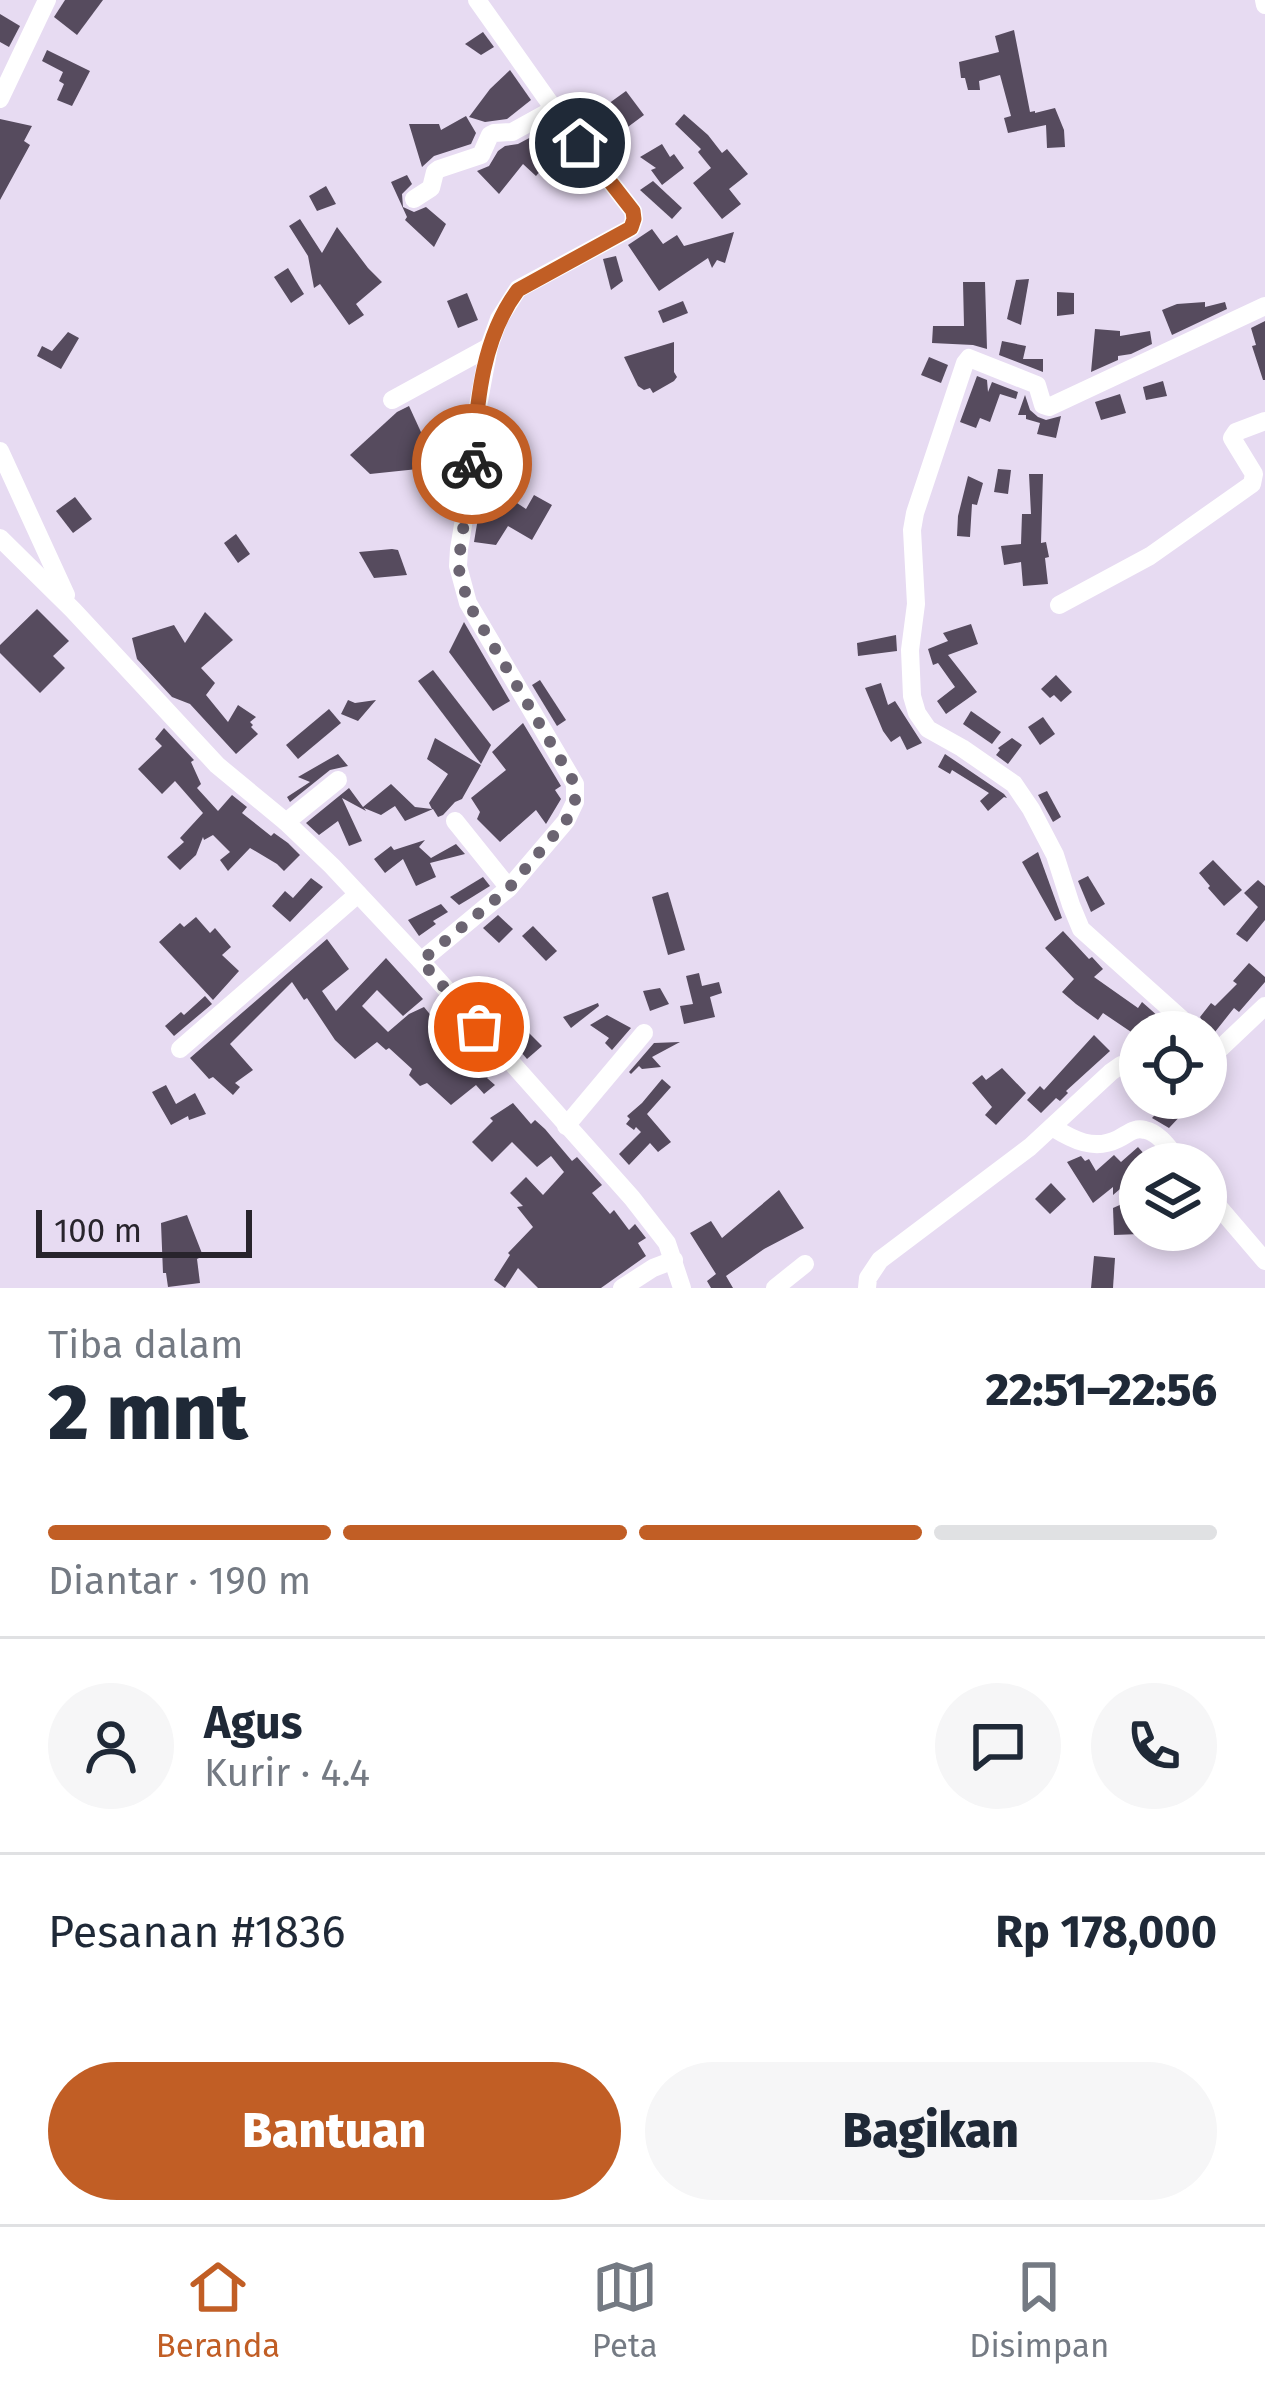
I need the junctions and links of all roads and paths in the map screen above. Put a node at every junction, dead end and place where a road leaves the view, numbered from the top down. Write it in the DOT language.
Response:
graph roads {
  1 [pos="47,0"];
  2 [pos="477,0"];
  3 [pos="0,99"];
  4 [pos="554,109"];
  5 [pos="414,199"];
  6 [pos="1265,306"];
  7 [pos="489,346"];
  8 [pos="392,400"];
  9 [pos="1265,421"];
  10 [pos="0,451"];
  11 [pos="0,538"];
  12 [pos="1059,605"];
  13 [pos="74,610"];
  14 [pos="338,780"];
  15 [pos="455,821"];
  16 [pos="286,822"];
  17 [pos="509,888"];
  18 [pos="358,895"];
  19 [pos="421,961"];
  20 [pos="1265,1006"];
  21 [pos="1173,1011"];
  22 [pos="644,1033"];
  23 [pos="1227,1038"];
  24 [pos="179,1049"];
  25 [pos="1119,1067"];
  26 [pos="566,1126"];
  27 [pos="1052,1127"];
  28 [pos="1164,1143"];
  29 [pos="1227,1217"];
  30 [pos="674,1260"];
  31 [pos="1265,1261"];
  32 [pos="805,1264"];
  33 [pos="622,1288"];
  34 [pos="682,1288"];
  35 [pos="775,1288"];
  36 [pos="867,1288"];
  1 -- 3 [label="street"];
  2 -- 4 [label="street"];
  4 -- 5 [label="street"];
  4 -- 7 [label="street"];
  6 -- 21 [label="street"];
  7 -- 8 [label="street"];
  7 -- 17 [label="street"];
  9 -- 12 [label="street"];
  10 -- 13 [label="street"];
  11 -- 13 [label="street"];
  13 -- 16 [label="street"];
  14 -- 16 [label="street"];
  15 -- 17 [label="street"];
  16 -- 18 [label="street"];
  17 -- 19 [label="street"];
  18 -- 19 [label="street"];
  18 -- 24 [label="street"];
  19 -- 26 [label="street"];
  20 -- 23 [label="street"];
  22 -- 26 [label="street"];
  25 -- 27 [label="street"];
  26 -- 30 [label="street"];
  27 -- 28 [label="street"];
  27 -- 36 [label="street"];
  29 -- 31 [label="street"];
  30 -- 33 [label="street"];
  30 -- 34 [label="street"];
  32 -- 35 [label="street"];
}
